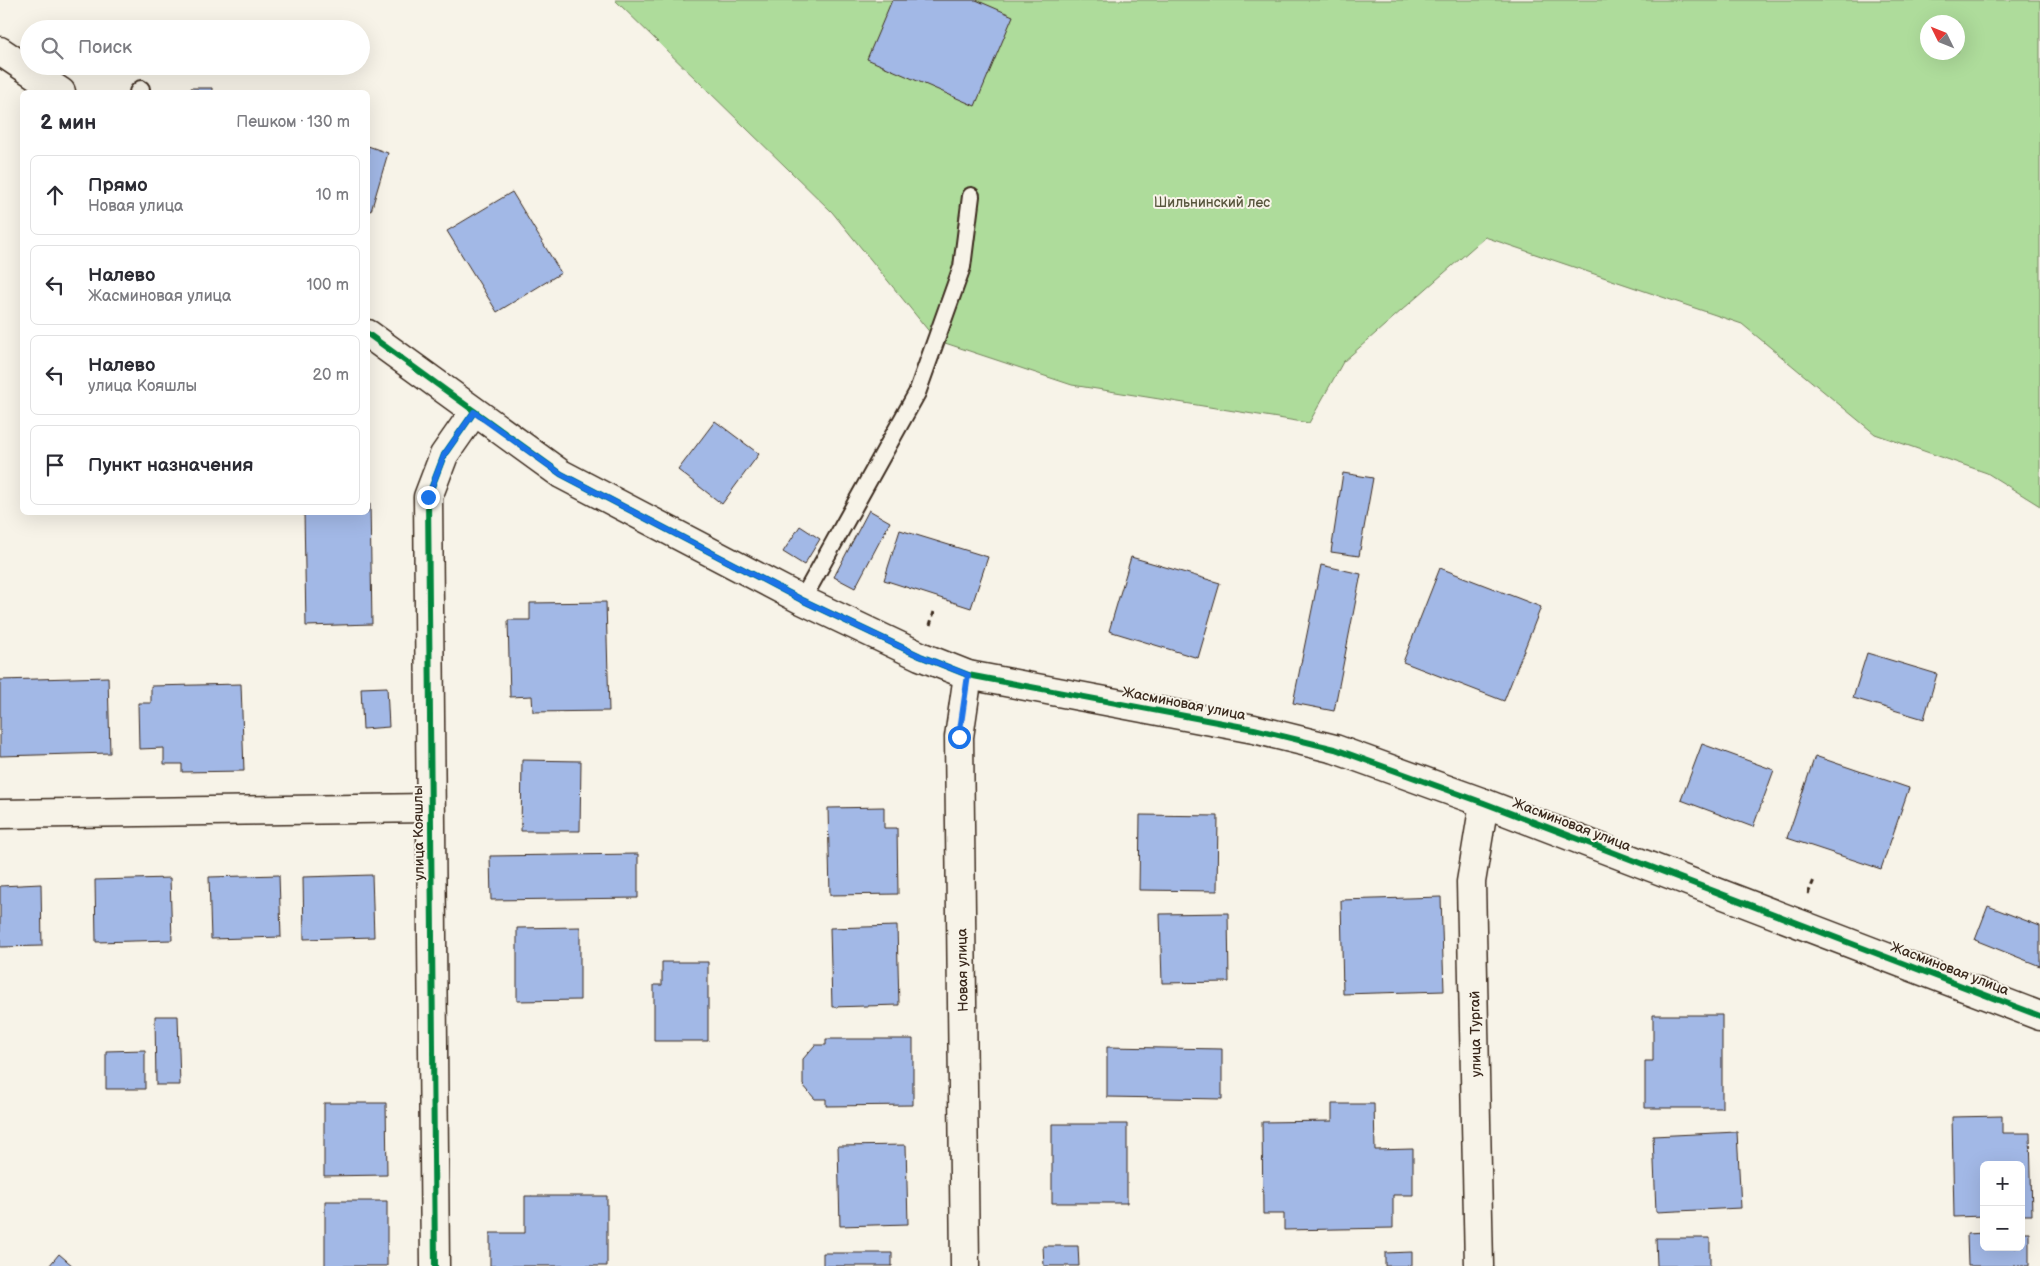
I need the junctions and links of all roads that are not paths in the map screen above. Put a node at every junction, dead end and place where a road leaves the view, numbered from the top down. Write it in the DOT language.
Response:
graph roads {
  1 [pos="0,51"];
  2 [pos="20,64"];
  3 [pos="36,75"];
  4 [pos="58,90"];
  5 [pos="971,196"];
  6 [pos="370,335"];
  7 [pos="474,412"];
  8 [pos="802,600"];
  9 [pos="968,675"];
  10 [pos="1484,803"];
  11 [pos="430,808"];
  12 [pos="0,814"];
  13 [pos="2040,1016"];
  14 [pos="436,1266"];
  15 [pos="965,1266"];
  16 [pos="1480,1266"];
  1 -- 2 [label="street"];
  3 -- 4 [label="street"];
  5 -- 8 [label="lane"];
  6 -- 7 [label="street, Жасминовая улица"];
  7 -- 8 [label="street, Жасминовая улица"];
  7 -- 11 [label="street, улица Кояшлы"];
  8 -- 9 [label="street, Жасминовая улица"];
  9 -- 10 [label="street, Жасминовая улица"];
  9 -- 15 [label="street, Новая улица"];
  10 -- 13 [label="street, Жасминовая улица"];
  10 -- 16 [label="street, улица Тургай"];
  11 -- 12 [label="street"];
  11 -- 14 [label="street, улица Кояшлы"];
}
